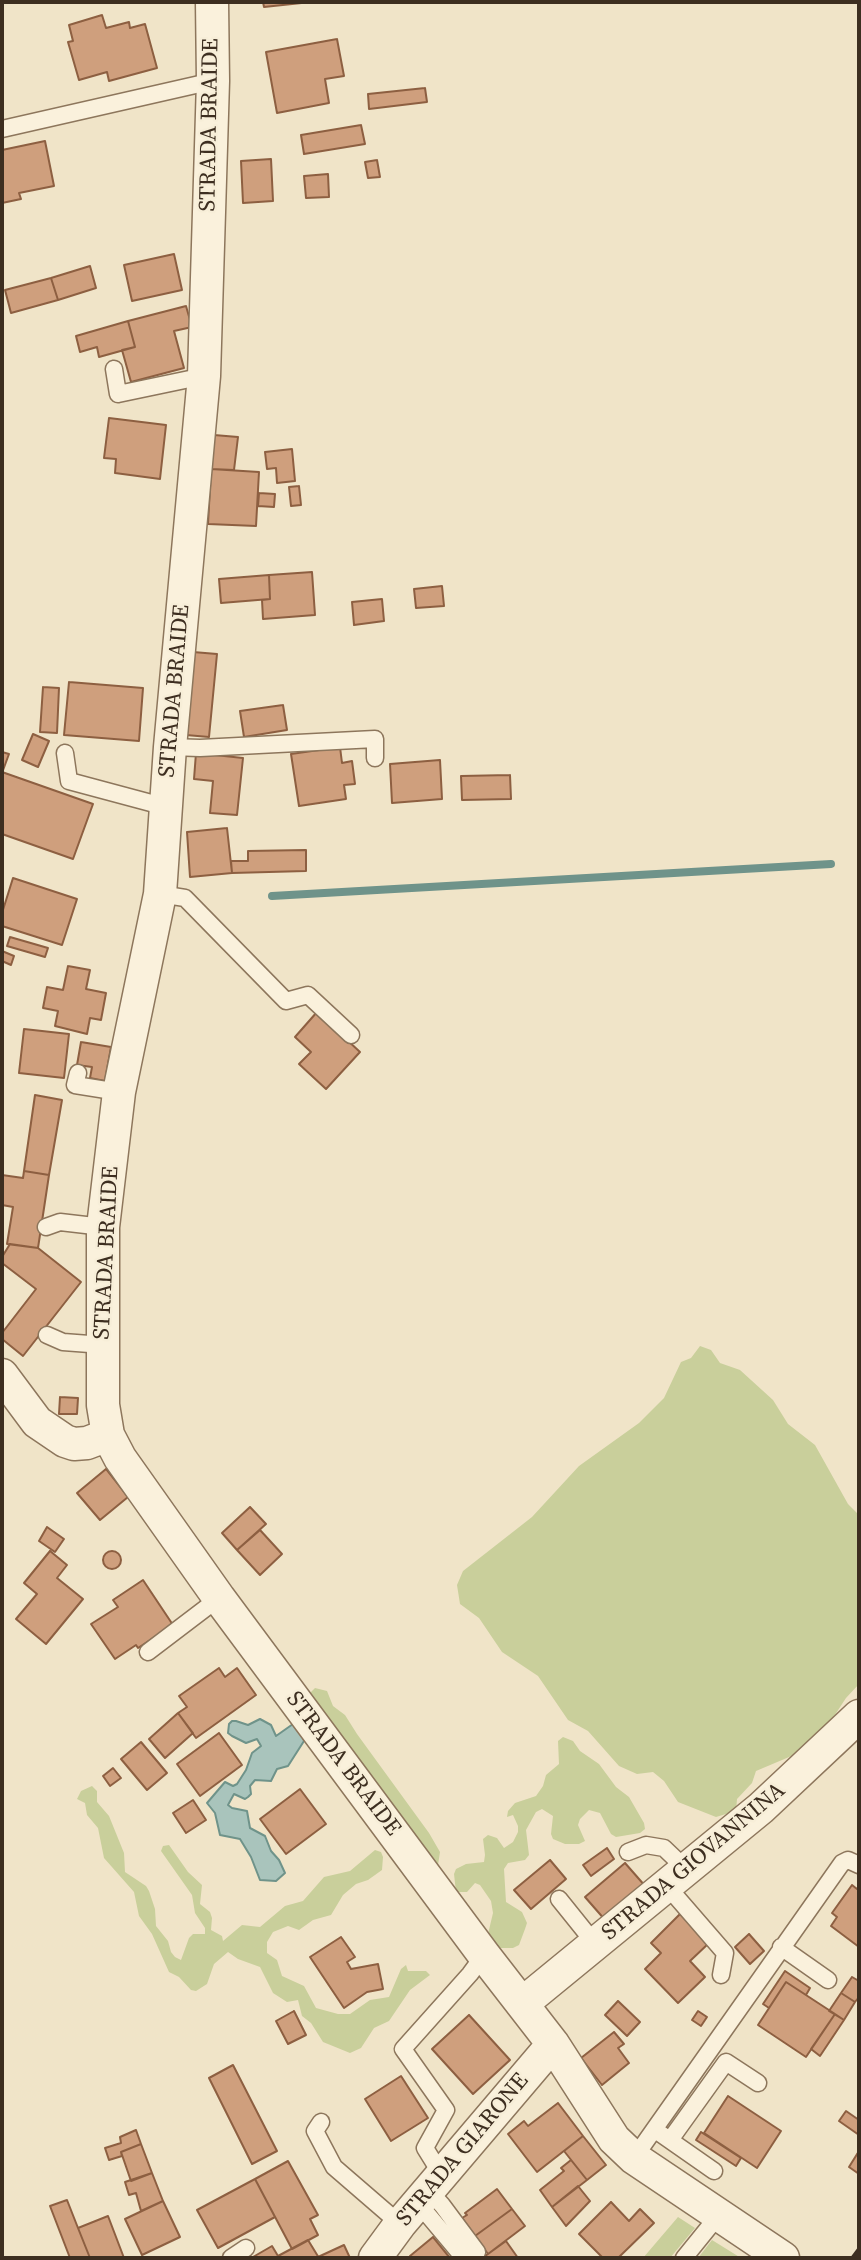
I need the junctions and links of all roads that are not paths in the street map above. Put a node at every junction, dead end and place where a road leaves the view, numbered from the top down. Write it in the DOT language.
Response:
graph roads {
  1 [pos="212,2"];
  2 [pos="213,81"];
  3 [pos="2,129"];
  4 [pos="114,369"];
  5 [pos="204,376"];
  6 [pos="170,747"];
  7 [pos="65,753"];
  8 [pos="375,758"];
  9 [pos="166,807"];
  10 [pos="160,894"];
  11 [pos="351,1035"];
  12 [pos="78,1073"];
  13 [pos="119,1092"];
  14 [pos="46,1227"];
  15 [pos="103,1227"];
  16 [pos="47,1335"];
  17 [pos="103,1345"];
  18 [pos="2,1375"];
  19 [pos="108,1435"];
  20 [pos="219,1598"];
  21 [pos="148,1652"];
  22 [pos="859,1716"];
  23 [pos="628,1852"];
  24 [pos="859,1865"];
  25 [pos="677,1878"];
  26 [pos="559,1899"];
  27 [pos="596,1945"];
  28 [pos="781,1947"];
  29 [pos="484,1955"];
  30 [pos="720,1975"];
  31 [pos="828,1980"];
  32 [pos="523,2003"];
  33 [pos="554,2044"];
  34 [pos="758,2083"];
  35 [pos="321,2122"];
  36 [pos="653,2129"];
  37 [pos="670,2140"];
  38 [pos="634,2158"];
  39 [pos="714,2171"];
  40 [pos="421,2199"];
  41 [pos="718,2216"];
  42 [pos="246,2248"];
  43 [pos="470,2255"];
  44 [pos="231,2258"];
  45 [pos="375,2258"];
  46 [pos="684,2258"];
  47 [pos="783,2258"];
  1 -- 2 [label="street, STRADA BRAIDE"];
  2 -- 3 [label="lane"];
  2 -- 5 [label="street, STRADA BRAIDE"];
  4 -- 5 [label="lane"];
  5 -- 6 [label="street, STRADA BRAIDE"];
  6 -- 8 [label="lane"];
  6 -- 9 [label="street, STRADA BRAIDE"];
  7 -- 9 [label="lane"];
  9 -- 10 [label="street, STRADA BRAIDE"];
  10 -- 11 [label="lane"];
  10 -- 13 [label="street, STRADA BRAIDE"];
  12 -- 13 [label="lane"];
  13 -- 15 [label="street, STRADA BRAIDE"];
  14 -- 15 [label="lane"];
  15 -- 17 [label="street, STRADA BRAIDE"];
  16 -- 17 [label="lane"];
  17 -- 19 [label="street, STRADA BRAIDE"];
  18 -- 19 [label="street"];
  19 -- 20 [label="street, STRADA BRAIDE"];
  20 -- 21 [label="lane"];
  20 -- 29 [label="street, STRADA BRAIDE"];
  22 -- 25 [label="street, STRADA GIOVANNINA"];
  23 -- 25 [label="lane"];
  24 -- 28 [label="lane"];
  25 -- 27 [label="street, STRADA GIOVANNINA"];
  25 -- 30 [label="lane"];
  26 -- 27 [label="lane"];
  27 -- 32 [label="street, STRADA GIOVANNINA"];
  28 -- 31 [label="lane"];
  28 -- 36 [label="lane"];
  29 -- 32 [label="street, STRADA BRAIDE"];
  29 -- 40 [label="lane"];
  32 -- 33 [label="street, STRADA BRAIDE"];
  33 -- 38 [label="street, STRADA BRAIDE"];
  33 -- 40 [label="street, STRADA GIARONE"];
  34 -- 37 [label="lane"];
  35 -- 40 [label="lane"];
  36 -- 37 [label="lane"];
  36 -- 38 [label="lane"];
  37 -- 39 [label="lane"];
  38 -- 41 [label="street, STRADA BRAIDE"];
  40 -- 43 [label="lane"];
  40 -- 45 [label="street, STRADA GIARONE"];
  41 -- 46 [label="lane"];
  41 -- 47 [label="street, STRADA BRAIDE"];
  42 -- 44 [label="lane"];
}
